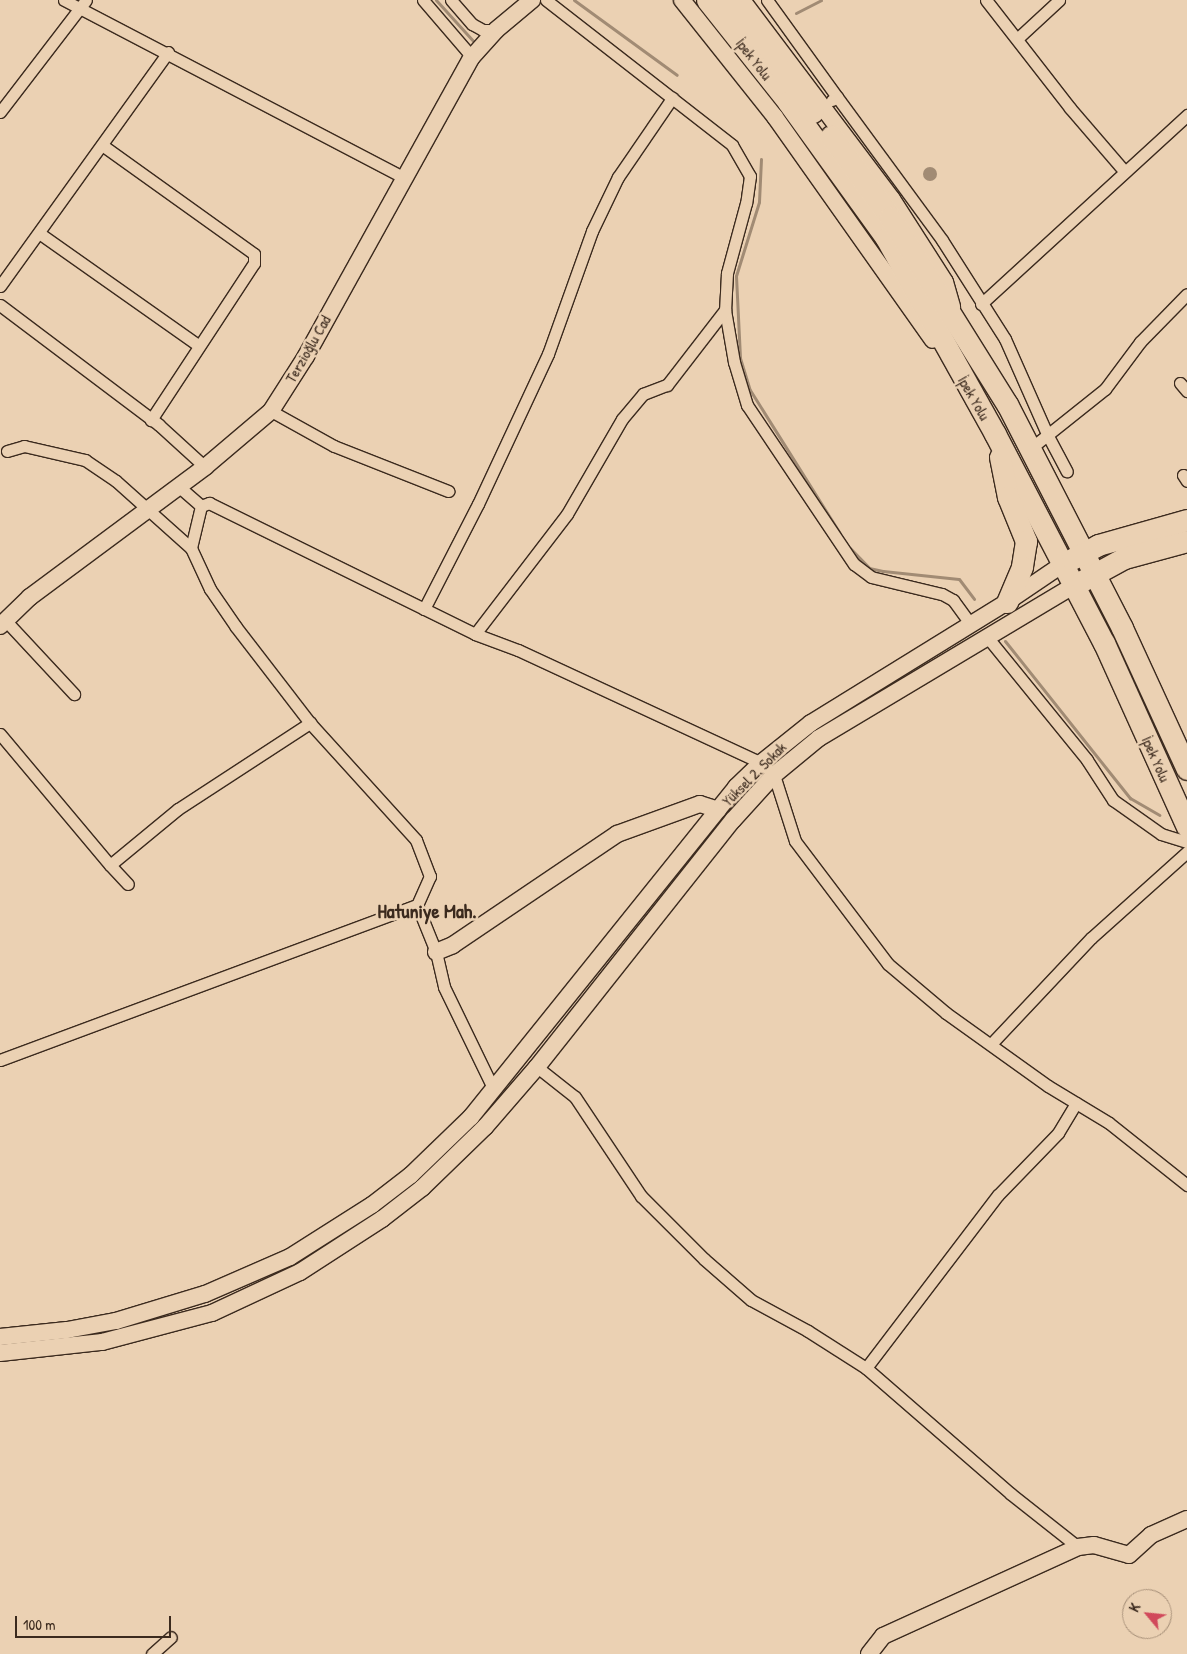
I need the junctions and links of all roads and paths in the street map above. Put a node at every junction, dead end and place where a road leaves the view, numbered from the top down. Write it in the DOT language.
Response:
graph roads {
  1 [pos="64,0"];
  2 [pos="423,0"];
  3 [pos="451,0"];
  4 [pos="532,0"];
  5 [pos="546,0"];
  6 [pos="682,0"];
  7 [pos="708,0"];
  8 [pos="727,0"];
  9 [pos="742,0"];
  10 [pos="767,0"];
  11 [pos="986,0"];
  12 [pos="1058,0"];
  13 [pos="82,4"];
  14 [pos="496,30"];
  15 [pos="1018,38"];
  16 [pos="168,52"];
  17 [pos="472,57"];
  18 [pos="672,98"];
  19 [pos="831,101"];
  20 [pos="0,112"];
  21 [pos="1187,115"];
  22 [pos="102,145"];
  23 [pos="1125,172"];
  24 [pos="402,177"];
  25 [pos="38,234"];
  26 [pos="0,286"];
  27 [pos="1187,294"];
  28 [pos="981,304"];
  29 [pos="0,305"];
  30 [pos="725,310"];
  31 [pos="958,326"];
  32 [pos="198,345"];
  33 [pos="967,385"];
  34 [pos="271,411"];
  35 [pos="152,420"];
  36 [pos="995,434"];
  37 [pos="1048,436"];
  38 [pos="1031,448"];
  39 [pos="7,451"];
  40 [pos="205,467"];
  41 [pos="1068,471"];
  42 [pos="177,485"];
  43 [pos="448,491"];
  44 [pos="201,506"];
  45 [pos="147,508"];
  46 [pos="1187,520"];
  47 [pos="1187,540"];
  48 [pos="191,548"];
  49 [pos="1083,552"];
  50 [pos="1063,564"];
  51 [pos="1094,573"];
  52 [pos="1075,585"];
  53 [pos="1008,602"];
  54 [pos="424,609"];
  55 [pos="3,623"];
  56 [pos="971,625"];
  57 [pos="475,634"];
  58 [pos="988,638"];
  59 [pos="74,694"];
  60 [pos="310,723"];
  61 [pos="0,734"];
  62 [pos="760,763"];
  63 [pos="1187,768"];
  64 [pos="774,775"];
  65 [pos="718,810"];
  66 [pos="1187,828"];
  67 [pos="1187,842"];
  68 [pos="1187,852"];
  69 [pos="110,865"];
  70 [pos="128,884"];
  71 [pos="417,905"];
  72 [pos="436,952"];
  73 [pos="991,1044"];
  74 [pos="0,1060"];
  75 [pos="537,1067"];
  76 [pos="494,1090"];
  77 [pos="1076,1104"];
  78 [pos="1187,1184"];
  79 [pos="0,1336"];
  80 [pos="0,1353"];
  81 [pos="866,1368"];
  82 [pos="1187,1519"];
  83 [pos="1078,1547"];
  84 [pos="171,1637"];
  85 [pos="152,1654"];
  86 [pos="869,1654"];
  1 -- 13 [label="street"];
  2 -- 17 [label="street"];
  3 -- 14 [label="street"];
  4 -- 14 [label="street, Terzioğlu Cad"];
  5 -- 18 [label="street"];
  6 -- 33 [label="street"];
  7 -- 33 [label="highway, İpek Yolu"];
  8 -- 31 [label="highway, İpek Yolu"];
  9 -- 19 [label="street"];
  10 -- 19 [label="street"];
  11 -- 15 [label="street"];
  12 -- 15 [label="street"];
  13 -- 16 [label="street"];
  13 -- 20 [label="street"];
  14 -- 17 [label="street, Terzioğlu Cad"];
  15 -- 23 [label="street"];
  16 -- 22 [label="street"];
  16 -- 24 [label="street"];
  17 -- 24 [label="street, Terzioğlu Cad"];
  18 -- 30 [label="street"];
  18 -- 54 [label="street"];
  19 -- 28 [label="street"];
  19 -- 31 [label="street"];
  21 -- 23 [label="street"];
  22 -- 25 [label="street"];
  22 -- 32 [label="street"];
  23 -- 28 [label="street"];
  24 -- 34 [label="street, Terzioğlu Cad"];
  25 -- 26 [label="street"];
  25 -- 32 [label="street"];
  27 -- 37 [label="street"];
  28 -- 37 [label="street"];
  29 -- 35 [label="street"];
  30 -- 56 [label="street"];
  30 -- 57 [label="street"];
  31 -- 38 [label="highway, İpek Yolu"];
  32 -- 35 [label="street"];
  33 -- 36 [label="highway, İpek Yolu"];
  34 -- 40 [label="street, Terzioğlu Cad"];
  34 -- 43 [label="street"];
  35 -- 40 [label="street"];
  36 -- 50 [label="highway, İpek Yolu"];
  36 -- 53 [label="highway"];
  37 -- 38 [label="street"];
  37 -- 41 [label="street"];
  38 -- 49 [label="highway, İpek Yolu"];
  39 -- 45 [label="street"];
  40 -- 42 [label="street, Terzioğlu Cad"];
  42 -- 44 [label="street"];
  42 -- 45 [label="street, Terzioğlu Cad"];
  44 -- 48 [label="street"];
  44 -- 54 [label="street"];
  45 -- 48 [label="street"];
  45 -- 55 [label="street, Terzioğlu Cad"];
  46 -- 49 [label="highway"];
  47 -- 51 [label="highway"];
  48 -- 60 [label="street"];
  49 -- 50 [label="highway"];
  49 -- 51 [label="highway, İpek Yolu"];
  50 -- 52 [label="highway, İpek Yolu"];
  50 -- 53 [label="street, Yüksel 2. Sokak"];
  51 -- 52 [label="highway"];
  51 -- 63 [label="highway, İpek Yolu"];
  52 -- 58 [label="street, Yüksel 2. Sokak"];
  52 -- 66 [label="highway, İpek Yolu"];
  53 -- 56 [label="street, Yüksel 2. Sokak"];
  54 -- 57 [label="street"];
  55 -- 59 [label="street"];
  56 -- 62 [label="street, Yüksel 2. Sokak"];
  57 -- 62 [label="street"];
  58 -- 64 [label="street, Yüksel 2. Sokak"];
  58 -- 67 [label="street"];
  60 -- 69 [label="street"];
  60 -- 71 [label="street"];
  61 -- 69 [label="street"];
  62 -- 64 [label="street"];
  62 -- 65 [label="street, Yüksel 2. Sokak"];
  64 -- 73 [label="street"];
  64 -- 75 [label="street, Yüksel 2. Sokak"];
  65 -- 72 [label="street, Yüksel 2. Sokak"];
  65 -- 76 [label="street"];
  68 -- 73 [label="street"];
  69 -- 70 [label="street"];
  71 -- 72 [label="street"];
  71 -- 74 [label="street"];
  72 -- 76 [label="street"];
  73 -- 77 [label="street"];
  75 -- 80 [label="street, Yüksel 2. Sokak"];
  75 -- 81 [label="street"];
  76 -- 79 [label="street"];
  77 -- 78 [label="street"];
  77 -- 81 [label="street"];
  81 -- 83 [label="street"];
  82 -- 83 [label="street"];
  83 -- 86 [label="street"];
  84 -- 85 [label="street"];
}
